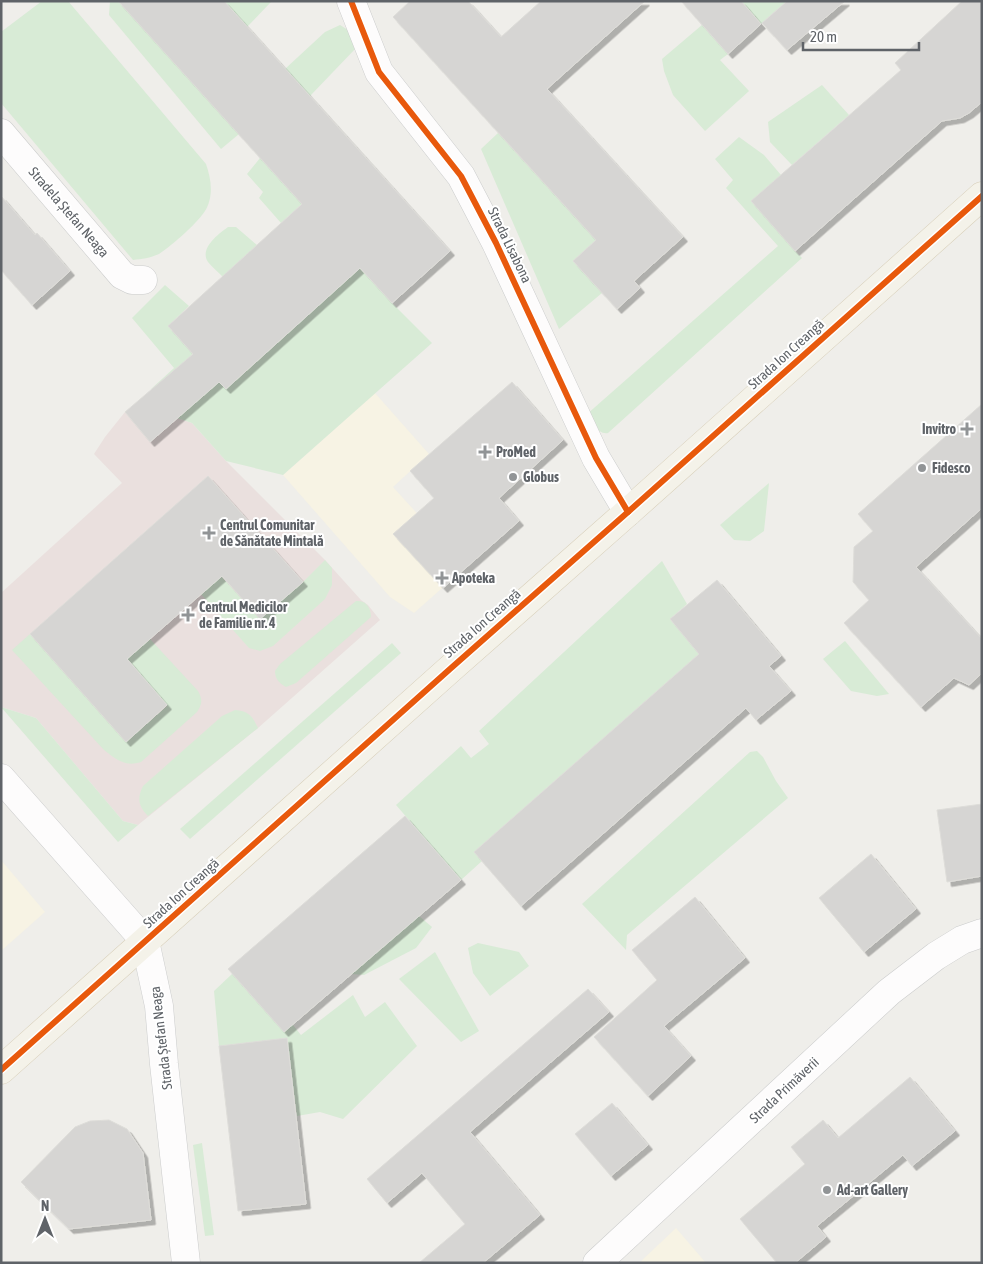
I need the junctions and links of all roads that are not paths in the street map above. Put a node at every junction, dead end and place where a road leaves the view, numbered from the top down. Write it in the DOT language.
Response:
graph roads {
  1 [pos="351,1"];
  2 [pos="1,133"];
  3 [pos="982,196"];
  4 [pos="142,280"];
  5 [pos="628,512"];
  6 [pos="1,778"];
  7 [pos="982,932"];
  8 [pos="145,941"];
  9 [pos="1,1070"];
  10 [pos="186,1263"];
  11 [pos="598,1263"];
  1 -- 5 [label="street, Strada Lisabona"];
  2 -- 4 [label="street, Stradela Ștefan Neaga"];
  3 -- 5 [label="main road, Strada Ion Creangă"];
  5 -- 8 [label="main road, Strada Ion Creangă"];
  6 -- 8 [label="street, Strada Ștefan Neaga"];
  7 -- 11 [label="street, Strada Primăverii"];
  8 -- 9 [label="main road, Strada Ion Creangă"];
  8 -- 10 [label="street, Strada Ștefan Neaga"];
}
